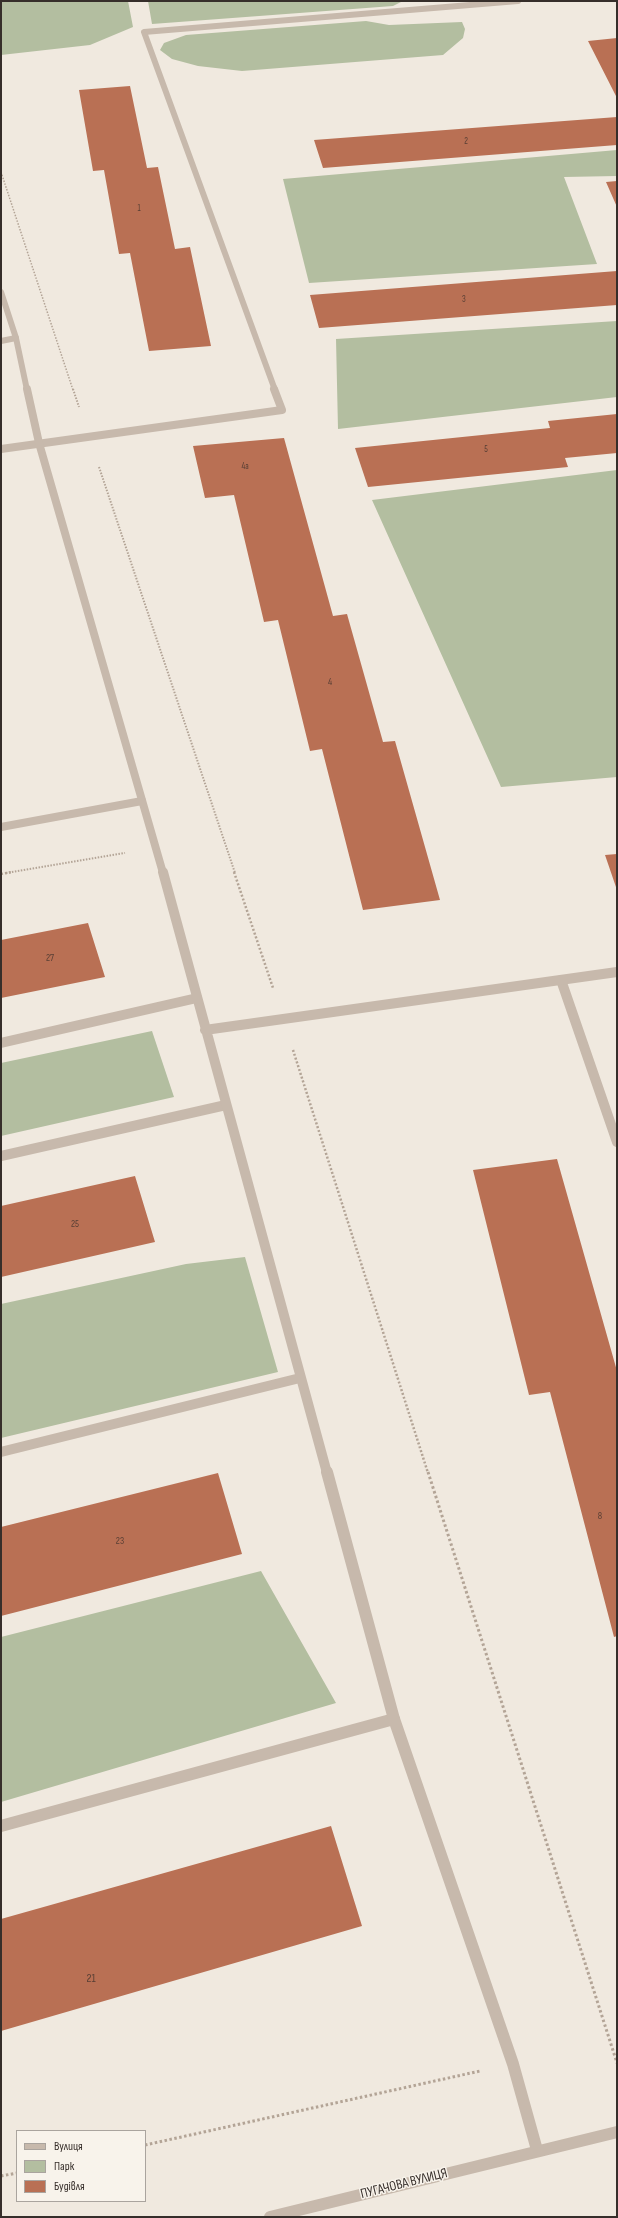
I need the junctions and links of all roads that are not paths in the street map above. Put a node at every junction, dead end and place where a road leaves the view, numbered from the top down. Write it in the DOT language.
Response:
graph roads {
  1 [pos="518,1"];
  2 [pos="1,292"];
  3 [pos="16,338"];
  4 [pos="1,341"];
  5 [pos="39,443"];
  6 [pos="1,449"];
  7 [pos="142,801"];
  8 [pos="1,827"];
  9 [pos="617,972"];
  10 [pos="561,980"];
  11 [pos="197,998"];
  12 [pos="205,1030"];
  13 [pos="1,1043"];
  14 [pos="226,1105"];
  15 [pos="617,1142"];
  16 [pos="1,1156"];
  17 [pos="300,1378"];
  18 [pos="1,1452"];
  19 [pos="394,1719"];
  20 [pos="1,1826"];
  21 [pos="617,2132"];
  22 [pos="538,2150"];
  23 [pos="270,2217"];
  1 -- 5 [label="street"];
  2 -- 3 [label="street"];
  3 -- 4 [label="street"];
  3 -- 5 [label="street"];
  5 -- 6 [label="street"];
  5 -- 7 [label="street"];
  7 -- 8 [label="street"];
  7 -- 11 [label="street"];
  9 -- 10 [label="street"];
  10 -- 12 [label="street"];
  10 -- 15 [label="street"];
  11 -- 12 [label="street"];
  11 -- 13 [label="street"];
  12 -- 14 [label="street"];
  14 -- 16 [label="street"];
  14 -- 17 [label="street"];
  17 -- 18 [label="street"];
  17 -- 19 [label="street"];
  19 -- 20 [label="street"];
  19 -- 22 [label="street"];
  21 -- 22 [label="street, ПУГАЧОВА ВУЛИЦЯ"];
  22 -- 23 [label="street, ПУГАЧОВА ВУЛИЦЯ"];
}
